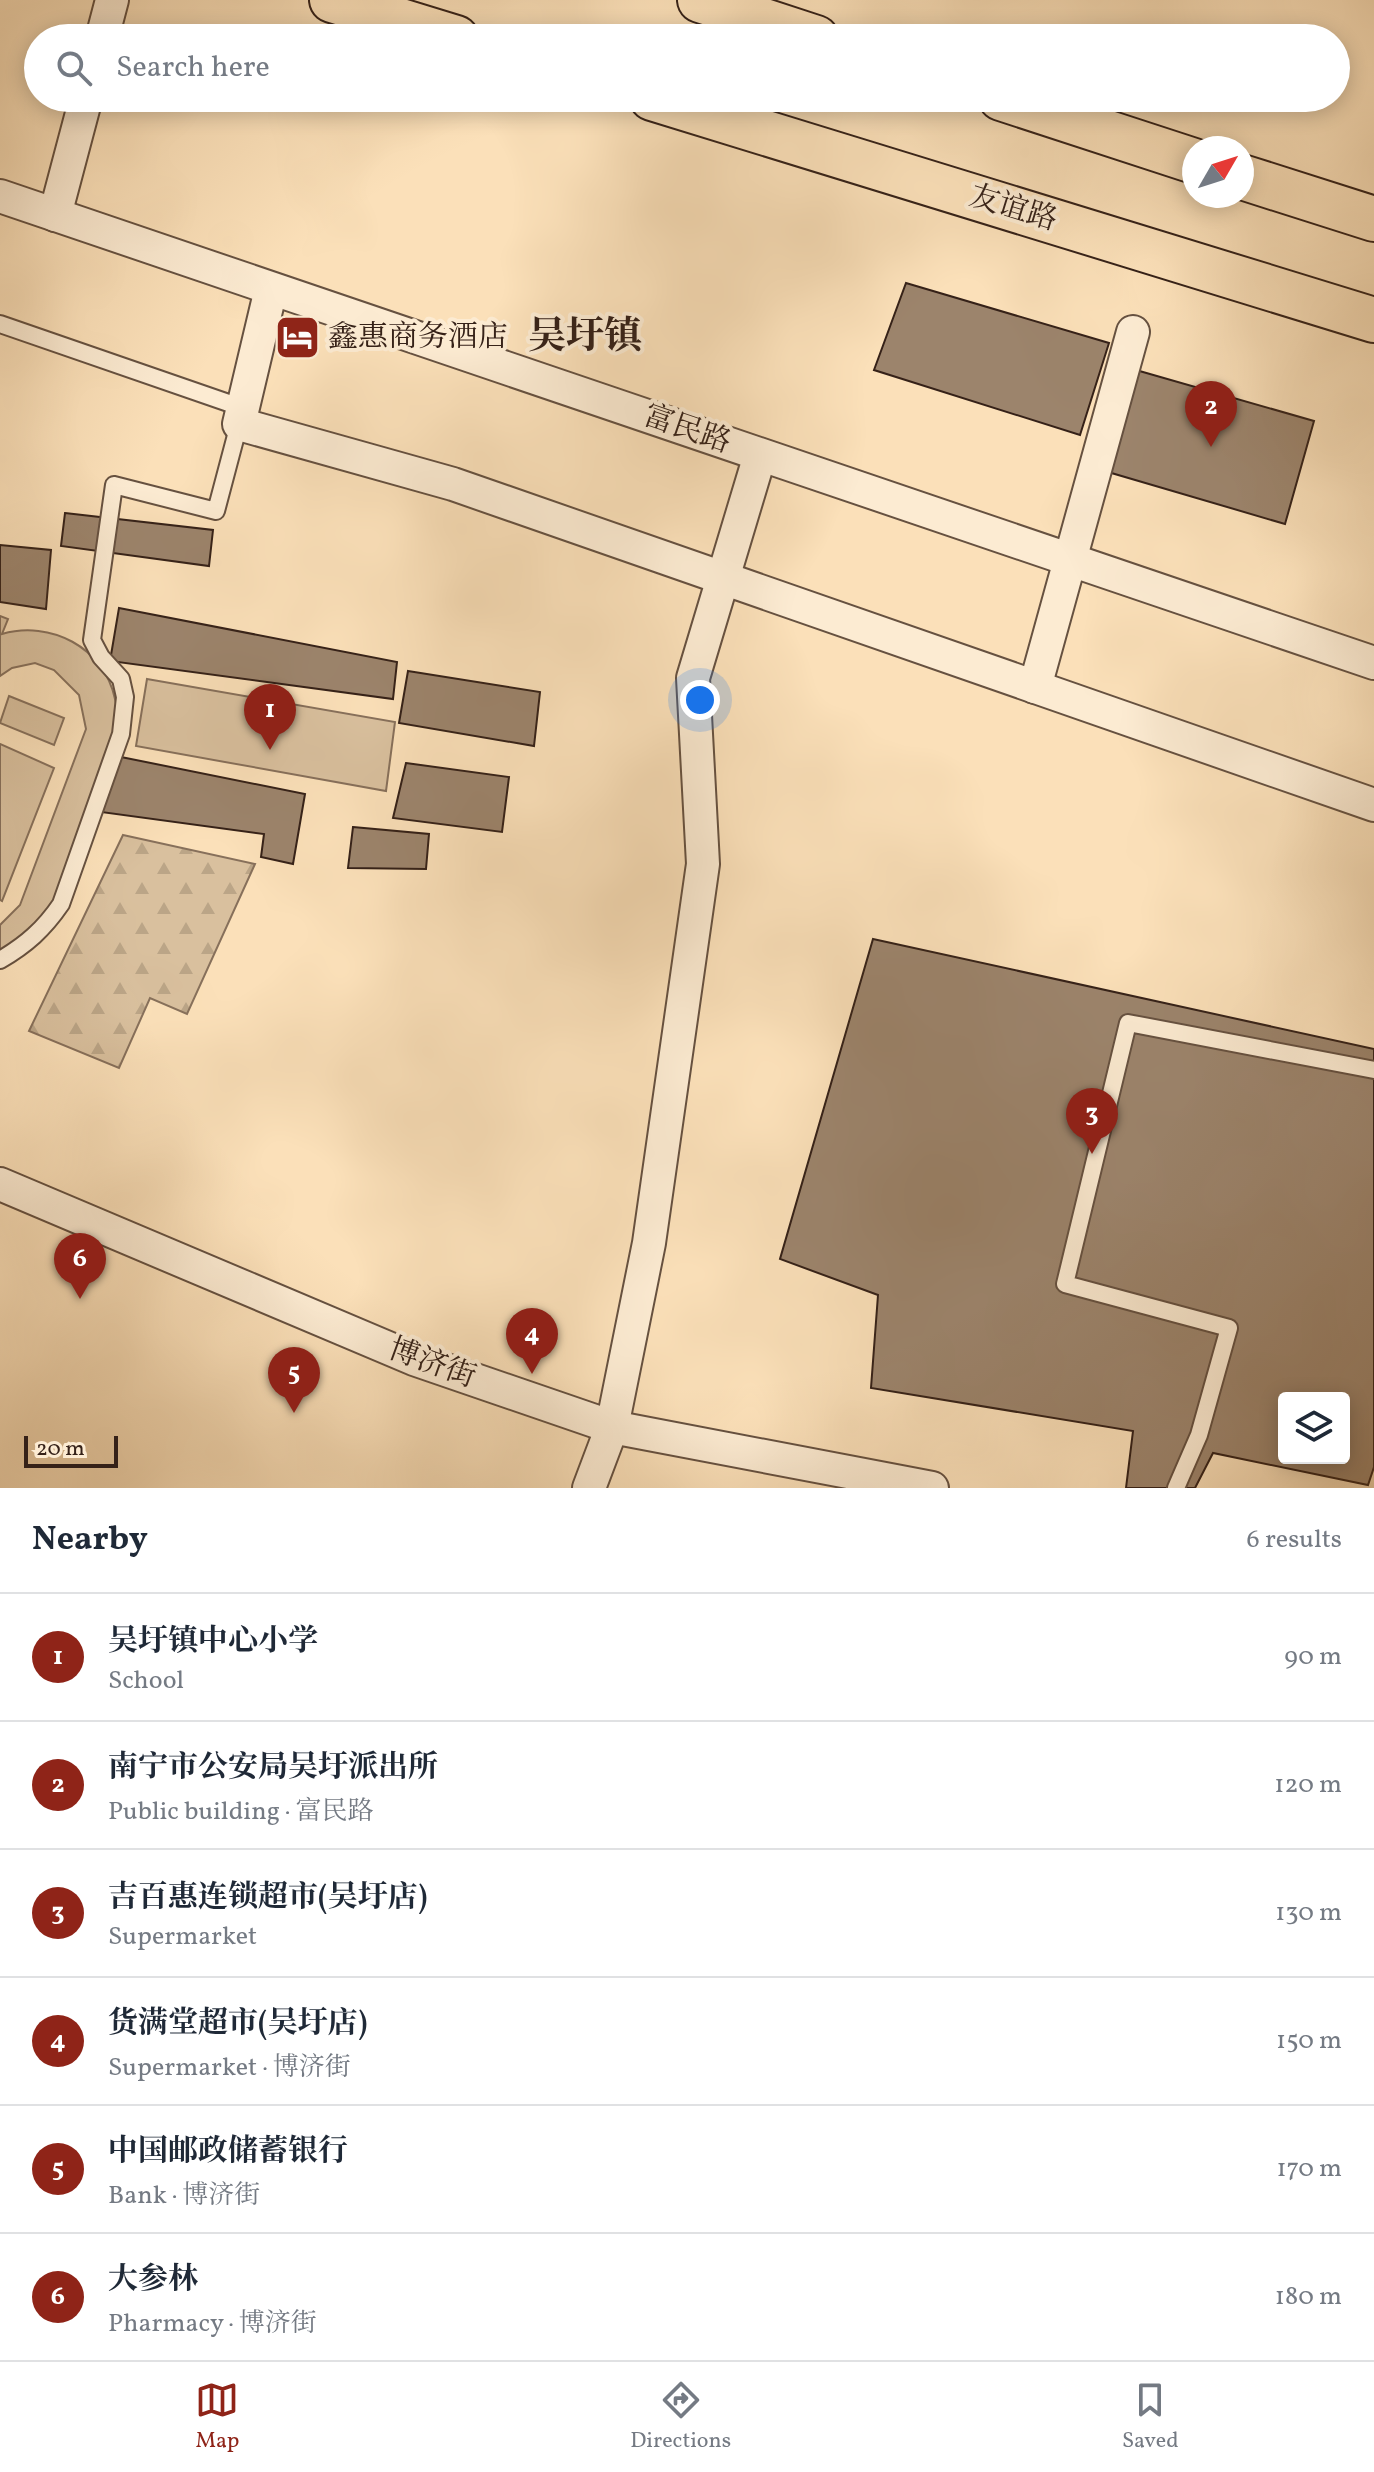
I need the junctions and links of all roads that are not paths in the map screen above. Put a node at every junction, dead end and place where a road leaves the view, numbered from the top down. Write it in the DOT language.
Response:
graph roads {
  1 [pos="112,0"];
  2 [pos="332,0"];
  3 [pos="700,0"];
  4 [pos="106,24"];
  5 [pos="410,24"];
  6 [pos="773,24"];
  7 [pos="82,112"];
  8 [pos="698,112"];
  9 [pos="1044,112"];
  10 [pos="1182,157"];
  11 [pos="1254,181"];
  12 [pos="0,196"];
  13 [pos="55,215"];
  14 [pos="1374,219"];
  15 [pos="271,289"];
  16 [pos="1374,320"];
  17 [pos="0,324"];
  18 [pos="1133,332"];
  19 [pos="241,416"];
  20 [pos="760,455"];
  21 [pos="1070,560"];
  22 [pos="722,578"];
  23 [pos="1374,663"];
  24 [pos="1035,687"];
  25 [pos="1374,805"];
  26 [pos="0,960"];
  27 [pos="1374,1070"];
  28 [pos="0,1184"];
  29 [pos="612,1427"];
  30 [pos="923,1487"];
  31 [pos="589,1488"];
  32 [pos="1176,1488"];
  1 -- 4 [label="street"];
  2 -- 5 [label="highway"];
  3 -- 6 [label="highway"];
  7 -- 13 [label="street"];
  8 -- 16 [label="highway, 友谊路"];
  9 -- 10 [label="highway"];
  11 -- 14 [label="highway"];
  12 -- 13 [label="street, 富民路"];
  13 -- 15 [label="street, 富民路"];
  15 -- 19 [label="street"];
  15 -- 20 [label="street, 富民路"];
  17 -- 19 [label="lane"];
  18 -- 21 [label="street"];
  19 -- 22 [label="street"];
  19 -- 26 [label="lane"];
  20 -- 21 [label="street, 富民路"];
  20 -- 22 [label="street"];
  21 -- 23 [label="street, 富民路"];
  21 -- 24 [label="street"];
  22 -- 24 [label="street"];
  22 -- 29 [label="street"];
  24 -- 25 [label="street"];
  27 -- 32 [label="lane"];
  28 -- 29 [label="street, 博济街"];
  29 -- 30 [label="street, 博济街"];
  29 -- 31 [label="street"];
}
